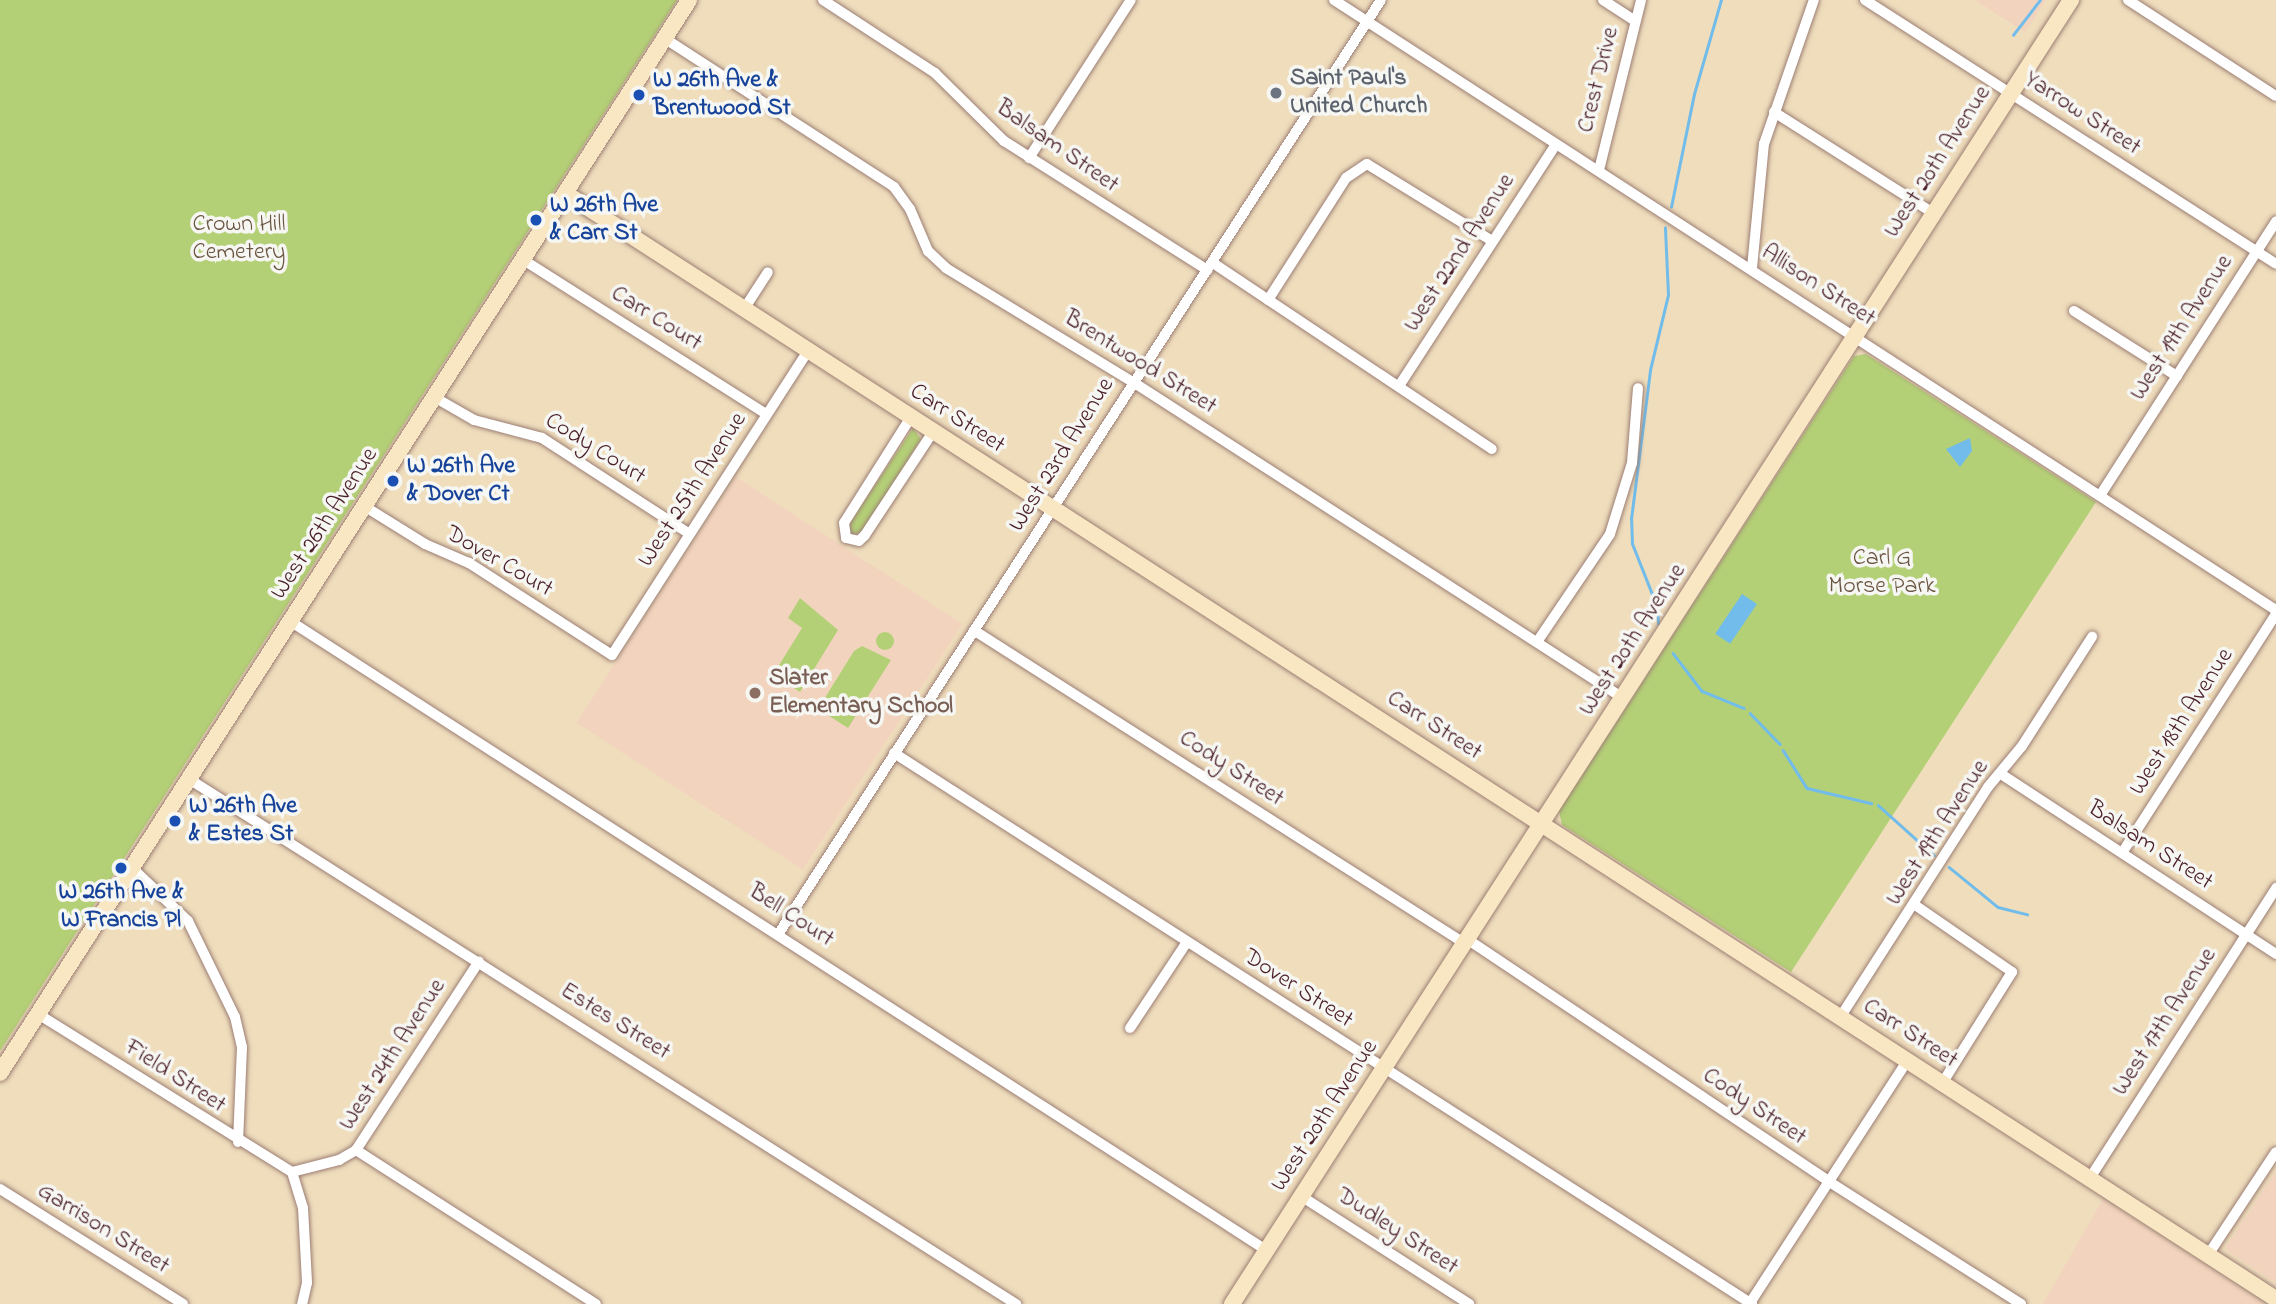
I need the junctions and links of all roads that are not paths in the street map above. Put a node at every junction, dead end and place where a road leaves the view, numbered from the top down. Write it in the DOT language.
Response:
graph roads {
  1 [pos="689,0"];
  2 [pos="822,0"];
  3 [pos="1131,0"];
  4 [pos="1334,0"];
  5 [pos="1381,0"];
  6 [pos="1603,0"];
  7 [pos="1641,0"];
  8 [pos="1814,0"];
  9 [pos="1866,0"];
  10 [pos="2071,0"];
  11 [pos="2128,0"];
  12 [pos="1634,21"];
  13 [pos="1367,22"];
  14 [pos="664,38"];
  15 [pos="2010,92"];
  16 [pos="2276,96"];
  17 [pos="1774,112"];
  18 [pos="1556,144"];
  19 [pos="1029,158"];
  20 [pos="1599,170"];
  21 [pos="565,193"];
  22 [pos="1933,213"];
  23 [pos="2276,221"];
  24 [pos="1492,241"];
  25 [pos="2256,252"];
  26 [pos="522,260"];
  27 [pos="2276,264"];
  28 [pos="1210,267"];
  29 [pos="1752,268"];
  30 [pos="768,272"];
  31 [pos="1268,300"];
  32 [pos="746,306"];
  33 [pos="2074,311"];
  34 [pos="1855,335"];
  35 [pos="810,348"];
  36 [pos="2177,376"];
  37 [pos="1133,382"];
  38 [pos="1399,386"];
  39 [pos="1638,388"];
  40 [pos="434,397"];
  41 [pos="766,414"];
  42 [pos="911,417"];
  43 [pos="933,432"];
  44 [pos="1492,449"];
  45 [pos="2101,494"];
  46 [pos="364,506"];
  47 [pos="1054,509"];
  48 [pos="690,534"];
  49 [pos="2276,612"];
  50 [pos="290,621"];
  51 [pos="975,631"];
  52 [pos="2092,637"];
  53 [pos="1537,642"];
  54 [pos="612,655"];
  55 [pos="1623,698"];
  56 [pos="894,753"];
  57 [pos="2001,774"];
  58 [pos="189,779"];
  59 [pos="1542,823"];
  60 [pos="2122,853"];
  61 [pos="132,868"];
  62 [pos="2276,888"];
  63 [pos="1915,905"];
  64 [pos="779,933"];
  65 [pos="2246,934"];
  66 [pos="1466,941"];
  67 [pos="1187,942"];
  68 [pos="2276,954"];
  69 [pos="479,961"];
  70 [pos="38,1014"];
  71 [pos="1842,1016"];
  72 [pos="1130,1028"];
  73 [pos="1908,1060"];
  74 [pos="1383,1069"];
  75 [pos="0,1073"];
  76 [pos="1942,1082"];
  77 [pos="238,1142"];
  78 [pos="356,1150"];
  79 [pos="2276,1152"];
  80 [pos="292,1172"];
  81 [pos="2090,1178"];
  82 [pos="1828,1181"];
  83 [pos="0,1189"];
  84 [pos="1301,1196"];
  85 [pos="1266,1250"];
  86 [pos="2208,1255"];
  87 [pos="2276,1299"];
  88 [pos="1751,1303"];
  89 [pos="183,1304"];
  90 [pos="302,1304"];
  91 [pos="596,1304"];
  92 [pos="1016,1304"];
  93 [pos="1231,1304"];
  94 [pos="1469,1304"];
  95 [pos="2021,1304"];
  1 -- 14 [label="street, West 26th Avenue"];
  2 -- 19 [label="street, Balsam Street"];
  3 -- 19 [label="street"];
  4 -- 13 [label="street, Allison Street"];
  5 -- 13 [label="street, West 23rd Avenue"];
  6 -- 12 [label="street"];
  7 -- 12 [label="street, Crest Drive"];
  8 -- 17 [label="street"];
  9 -- 15 [label="street, Yarrow Street"];
  10 -- 15 [label="street, West 20th Avenue"];
  11 -- 16 [label="street"];
  12 -- 20 [label="street, Crest Drive"];
  13 -- 18 [label="street, Allison Street"];
  13 -- 28 [label="street, West 23rd Avenue"];
  14 -- 21 [label="street, West 26th Avenue"];
  14 -- 37 [label="street, Brentwood Street"];
  15 -- 22 [label="street, West 20th Avenue"];
  15 -- 25 [label="street, Yarrow Street"];
  17 -- 22 [label="street"];
  17 -- 29 [label="street"];
  18 -- 20 [label="street, Allison Street"];
  18 -- 24 [label="street, West 22nd Avenue"];
  19 -- 28 [label="street, Balsam Street"];
  20 -- 29 [label="street, Allison Street"];
  21 -- 26 [label="street, West 26th Avenue"];
  21 -- 32 [label="street, Carr Street"];
  22 -- 34 [label="street, West 20th Avenue"];
  23 -- 25 [label="street, West 19th Avenue"];
  24 -- 31 [label="street"];
  24 -- 38 [label="street, West 22nd Avenue"];
  25 -- 27 [label="street, Yarrow Street"];
  25 -- 36 [label="street, West 19th Avenue"];
  26 -- 40 [label="street, West 26th Avenue"];
  26 -- 41 [label="street, Carr Court"];
  28 -- 31 [label="street, Balsam Street"];
  28 -- 37 [label="street, West 23rd Avenue"];
  29 -- 34 [label="street, Allison Street"];
  30 -- 32 [label="street"];
  31 -- 38 [label="street, Balsam Street"];
  32 -- 35 [label="street, Carr Street"];
  33 -- 36 [label="street"];
  34 -- 45 [label="street, Allison Street"];
  34 -- 55 [label="street, West 20th Avenue"];
  35 -- 41 [label="street, West 25th Avenue"];
  35 -- 42 [label="street, Carr Street"];
  36 -- 45 [label="street, West 19th Avenue"];
  37 -- 47 [label="street, West 23rd Avenue"];
  37 -- 53 [label="street, Brentwood Street"];
  38 -- 44 [label="street, Balsam Street"];
  39 -- 53 [label="street"];
  40 -- 46 [label="street, West 26th Avenue"];
  40 -- 48 [label="street, Cody Court"];
  41 -- 48 [label="street, West 25th Avenue"];
  42 -- 43 [label="street, Carr Street"];
  42 -- 43 [label="street"];
  43 -- 47 [label="street, Carr Street"];
  45 -- 49 [label="street, Allison Street"];
  46 -- 50 [label="street, West 26th Avenue"];
  46 -- 54 [label="street, Dover Court"];
  47 -- 51 [label="street, West 23rd Avenue"];
  47 -- 59 [label="street, Carr Street"];
  48 -- 54 [label="street, West 25th Avenue"];
  49 -- 60 [label="street, West 18th Avenue"];
  50 -- 58 [label="street, West 26th Avenue"];
  50 -- 64 [label="street, Bell Court"];
  51 -- 56 [label="street, West 23rd Avenue"];
  51 -- 66 [label="street, Cody Street"];
  52 -- 57 [label="street, West 19th Avenue"];
  53 -- 55 [label="street, Brentwood Street"];
  55 -- 59 [label="street, West 20th Avenue"];
  56 -- 64 [label="street, West 23rd Avenue"];
  56 -- 67 [label="street, Dover Street"];
  57 -- 60 [label="street, Balsam Street"];
  57 -- 63 [label="street, West 19th Avenue"];
  58 -- 61 [label="street, West 26th Avenue"];
  58 -- 69 [label="street, Estes Street"];
  59 -- 66 [label="street, West 20th Avenue"];
  59 -- 71 [label="street, Carr Street"];
  60 -- 65 [label="street, Balsam Street"];
  61 -- 70 [label="street, West 26th Avenue"];
  61 -- 77 [label="street"];
  62 -- 65 [label="street, West 17th Avenue"];
  63 -- 71 [label="street, West 19th Avenue"];
  63 -- 76 [label="street"];
  64 -- 85 [label="street, Bell Court"];
  65 -- 68 [label="street, Balsam Street"];
  65 -- 81 [label="street, West 17th Avenue"];
  66 -- 74 [label="street, West 20th Avenue"];
  66 -- 82 [label="street, Cody Street"];
  67 -- 72 [label="street"];
  67 -- 74 [label="street, Dover Street"];
  69 -- 78 [label="street, West 24th Avenue"];
  69 -- 92 [label="street, Estes Street"];
  70 -- 75 [label="street, West 26th Avenue"];
  70 -- 77 [label="street, Field Street"];
  71 -- 73 [label="street, Carr Street"];
  73 -- 76 [label="street, Carr Street"];
  73 -- 82 [label="street"];
  74 -- 84 [label="street, West 20th Avenue"];
  74 -- 88 [label="street, Dover Street"];
  76 -- 81 [label="street, Carr Street"];
  77 -- 80 [label="street, Field Street"];
  78 -- 80 [label="street, West 24th Avenue"];
  78 -- 91 [label="street"];
  79 -- 86 [label="street"];
  80 -- 90 [label="street"];
  81 -- 86 [label="street, Carr Street"];
  82 -- 88 [label="street"];
  82 -- 95 [label="street, Cody Street"];
  83 -- 89 [label="street, Garrison Street"];
  84 -- 85 [label="street, West 20th Avenue"];
  84 -- 94 [label="street, Dudley Street"];
  85 -- 93 [label="street, West 20th Avenue"];
  86 -- 87 [label="street, Carr Street"];
}
